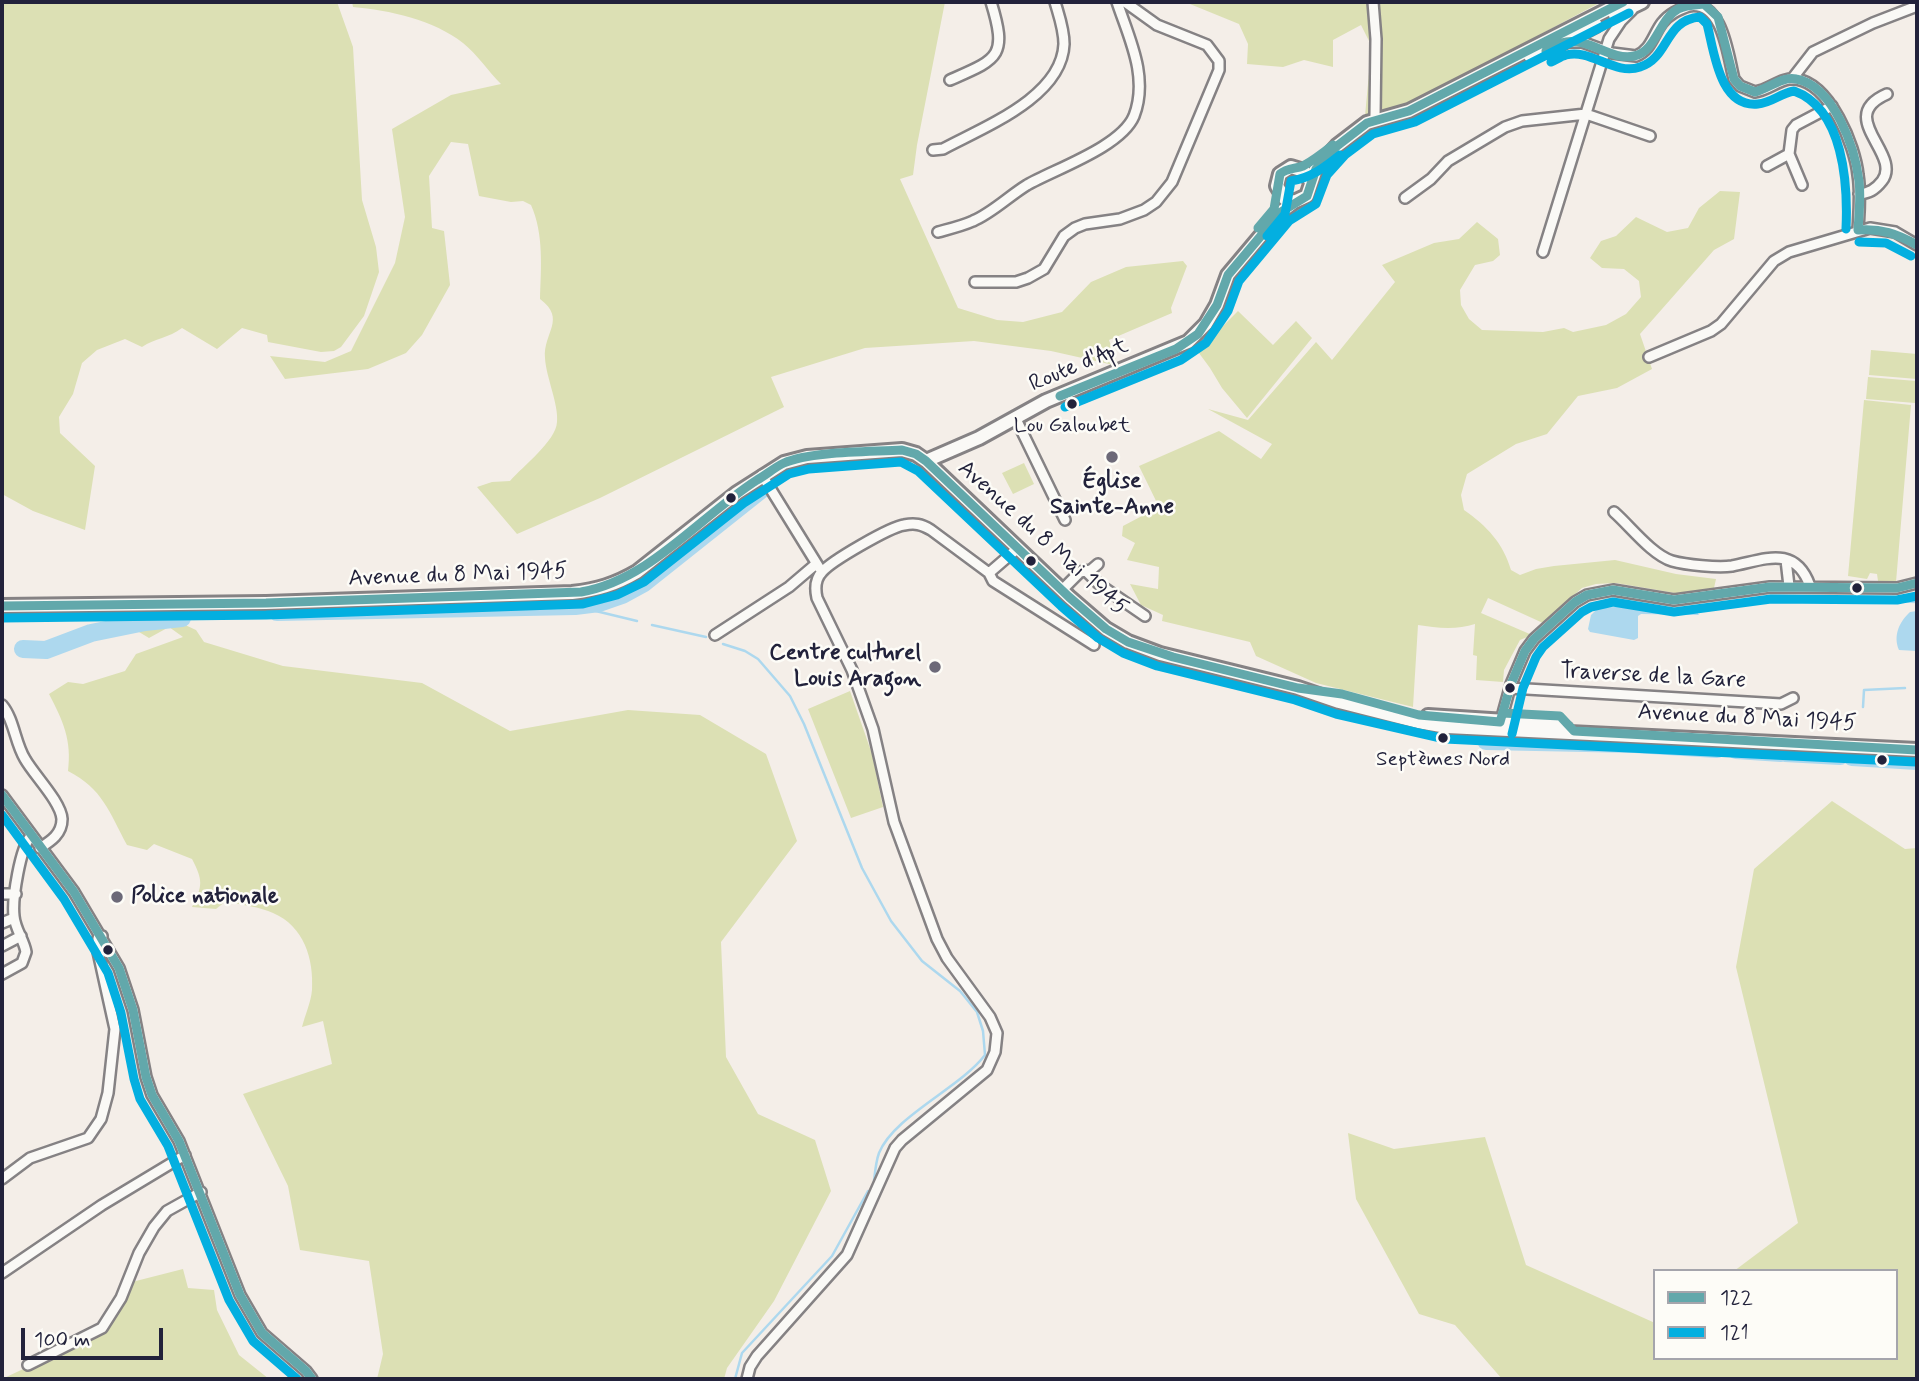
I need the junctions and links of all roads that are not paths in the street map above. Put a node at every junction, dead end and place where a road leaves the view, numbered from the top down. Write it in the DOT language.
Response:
graph roads {
  1 [pos="991,2"];
  2 [pos="1055,2"];
  3 [pos="1117,2"];
  4 [pos="1125,2"];
  5 [pos="1373,2"];
  6 [pos="1623,2"];
  7 [pos="1640,3"];
  8 [pos="1917,6"];
  9 [pos="1591,24"];
  10 [pos="1609,39"];
  11 [pos="1563,42"];
  12 [pos="1594,46"];
  13 [pos="1606,51"];
  14 [pos="1630,57"];
  15 [pos="1503,64"];
  16 [pos="1600,66"];
  17 [pos="1792,79"];
  18 [pos="950,80"];
  19 [pos="1887,94"];
  20 [pos="1832,106"];
  21 [pos="1415,107"];
  22 [pos="1586,114"];
  23 [pos="1375,116"];
  24 [pos="1650,136"];
  25 [pos="933,150"];
  26 [pos="1789,154"];
  27 [pos="1314,165"];
  28 [pos="1767,166"];
  29 [pos="1298,168"];
  30 [pos="1311,182"];
  31 [pos="1802,185"];
  32 [pos="1278,192"];
  33 [pos="1859,194"];
  34 [pos="1405,198"];
  35 [pos="1294,202"];
  36 [pos="1858,230"];
  37 [pos="937,232"];
  38 [pos="1917,245"];
  39 [pos="1543,252"];
  40 [pos="975,282"];
  41 [pos="1206,324"];
  42 [pos="1649,357"];
  43 [pos="1015,417"];
  44 [pos="926,461"];
  45 [pos="762,475"];
  46 [pos="1614,512"];
  47 [pos="1065,520"];
  48 [pos="1018,548"];
  49 [pos="1786,560"];
  50 [pos="1098,564"];
  51 [pos="819,568"];
  52 [pos="1086,571"];
  53 [pos="989,573"];
  54 [pos="1917,583"];
  55 [pos="1789,586"];
  56 [pos="1810,586"];
  57 [pos="1062,590"];
  58 [pos="2,606"];
  59 [pos="1144,616"];
  60 [pos="715,635"];
  61 [pos="1094,645"];
  62 [pos="1510,688"];
  63 [pos="1793,698"];
  64 [pos="2,705"];
  65 [pos="1500,726"];
  66 [pos="1917,750"];
  67 [pos="2,795"];
  68 [pos="32,836"];
  69 [pos="40,848"];
  70 [pos="2,894"];
  71 [pos="16,894"];
  72 [pos="14,918"];
  73 [pos="2,923"];
  74 [pos="21,936"];
  75 [pos="102,936"];
  76 [pos="2,946"];
  77 [pos="2,974"];
  78 [pos="185,1156"];
  79 [pos="2,1179"];
  80 [pos="201,1192"];
  81 [pos="2,1273"];
  82 [pos="28,1365"];
  83 [pos="312,1379"];
  84 [pos="747,1379"];
  1 -- 18 [label="street"];
  2 -- 25 [label="street"];
  3 -- 37 [label="street"];
  4 -- 40 [label="street"];
  5 -- 23 [label="street"];
  6 -- 9 [label="main road"];
  7 -- 9 [label="main road"];
  7 -- 10 [label="street"];
  8 -- 17 [label="street"];
  9 -- 10 [label="street"];
  9 -- 11 [label="main road"];
  9 -- 12 [label="street"];
  9 -- 15 [label="main road"];
  10 -- 12 [label="street"];
  10 -- 13 [label="street"];
  10 -- 14 [label="street"];
  11 -- 12 [label="street"];
  11 -- 15 [label="main road"];
  12 -- 13 [label="street"];
  12 -- 16 [label="street"];
  13 -- 14 [label="street"];
  13 -- 16 [label="street"];
  14 -- 17 [label="street"];
  15 -- 21 [label="main road"];
  16 -- 22 [label="street"];
  17 -- 20 [label="street"];
  19 -- 33 [label="street"];
  20 -- 26 [label="street"];
  20 -- 33 [label="street"];
  21 -- 23 [label="main road"];
  21 -- 27 [label="main road"];
  22 -- 24 [label="street"];
  22 -- 34 [label="street"];
  22 -- 39 [label="street"];
  23 -- 27 [label="main road"];
  26 -- 28 [label="street"];
  26 -- 31 [label="street"];
  27 -- 29 [label="main road"];
  27 -- 30 [label="main road"];
  29 -- 30 [label="main road"];
  29 -- 32 [label="main road"];
  30 -- 35 [label="main road"];
  32 -- 35 [label="main road"];
  32 -- 41 [label="main road"];
  33 -- 36 [label="street"];
  35 -- 41 [label="main road, Route d'Apt"];
  36 -- 38 [label="street"];
  36 -- 42 [label="street"];
  41 -- 43 [label="main road, Route d'Apt"];
  43 -- 44 [label="main road, Route d'Apt"];
  43 -- 47 [label="street"];
  44 -- 45 [label="main road, Avenue du 8 Mai 1945"];
  44 -- 48 [label="main road, Avenue du 8 Mai 1945"];
  45 -- 51 [label="street"];
  45 -- 58 [label="main road, Avenue du 8 Mai 1945"];
  46 -- 49 [label="street"];
  48 -- 53 [label="street"];
  48 -- 57 [label="main road, Avenue du 8 Mai 1945"];
  49 -- 55 [label="street"];
  49 -- 56 [label="street"];
  50 -- 52 [label="street"];
  51 -- 53 [label="street"];
  51 -- 60 [label="street"];
  51 -- 84 [label="street"];
  52 -- 57 [label="street"];
  52 -- 59 [label="street"];
  53 -- 61 [label="street"];
  54 -- 56 [label="street"];
  55 -- 56 [label="street"];
  55 -- 62 [label="street"];
  57 -- 65 [label="main road, Avenue du 8 Mai 1945"];
  62 -- 63 [label="street, Traverse de la Gare"];
  62 -- 65 [label="street"];
  64 -- 69 [label="street"];
  65 -- 66 [label="main road, Avenue du 8 Mai 1945"];
  67 -- 68 [label="street"];
  68 -- 69 [label="street"];
  68 -- 71 [label="street"];
  69 -- 75 [label="street"];
  70 -- 71 [label="street"];
  71 -- 72 [label="street"];
  72 -- 73 [label="street"];
  72 -- 74 [label="street"];
  74 -- 76 [label="street"];
  74 -- 77 [label="street"];
  75 -- 78 [label="street"];
  75 -- 79 [label="street"];
  78 -- 80 [label="street"];
  78 -- 81 [label="street"];
  80 -- 82 [label="street"];
  80 -- 83 [label="street"];
}
